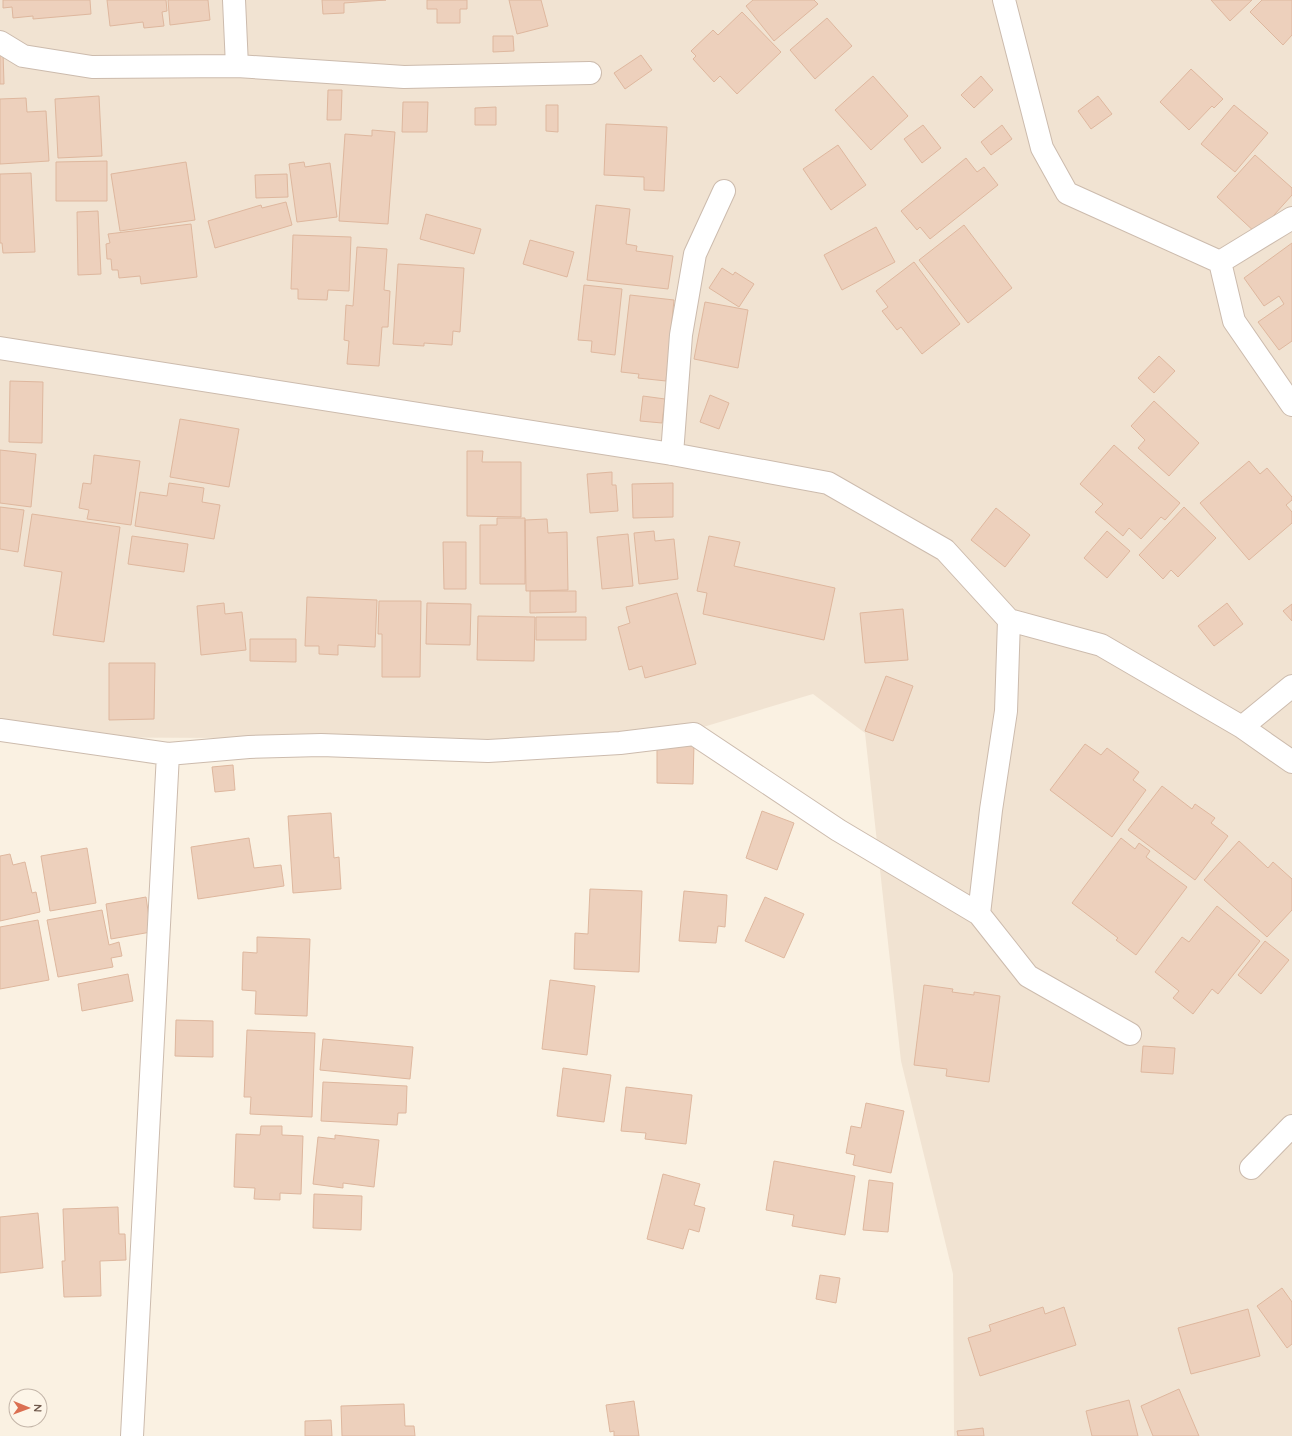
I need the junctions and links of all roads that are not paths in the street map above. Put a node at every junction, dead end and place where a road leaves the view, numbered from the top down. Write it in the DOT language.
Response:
graph roads {
  1 [pos="234,0"];
  2 [pos="1004,0"];
  3 [pos="0,42"];
  4 [pos="237,66"];
  5 [pos="590,73"];
  6 [pos="724,191"];
  7 [pos="1292,218"];
  8 [pos="1220,262"];
  9 [pos="0,348"];
  10 [pos="1292,405"];
  11 [pos="672,454"];
  12 [pos="1010,620"];
  13 [pos="1292,686"];
  14 [pos="1242,727"];
  15 [pos="0,730"];
  16 [pos="168,754"];
  17 [pos="1292,762"];
  18 [pos="979,914"];
  19 [pos="1130,1034"];
  20 [pos="1292,1126"];
  21 [pos="1251,1168"];
  22 [pos="132,1436"];
  1 -- 4 [label="street"];
  2 -- 8 [label="street"];
  3 -- 4 [label="street"];
  4 -- 5 [label="street"];
  6 -- 11 [label="street"];
  7 -- 8 [label="street"];
  8 -- 10 [label="street"];
  9 -- 11 [label="street"];
  11 -- 12 [label="street"];
  12 -- 14 [label="street"];
  12 -- 18 [label="street"];
  13 -- 14 [label="street"];
  14 -- 17 [label="street"];
  15 -- 16 [label="street"];
  16 -- 18 [label="street"];
  16 -- 22 [label="street"];
  18 -- 19 [label="street"];
  20 -- 21 [label="street"];
}
